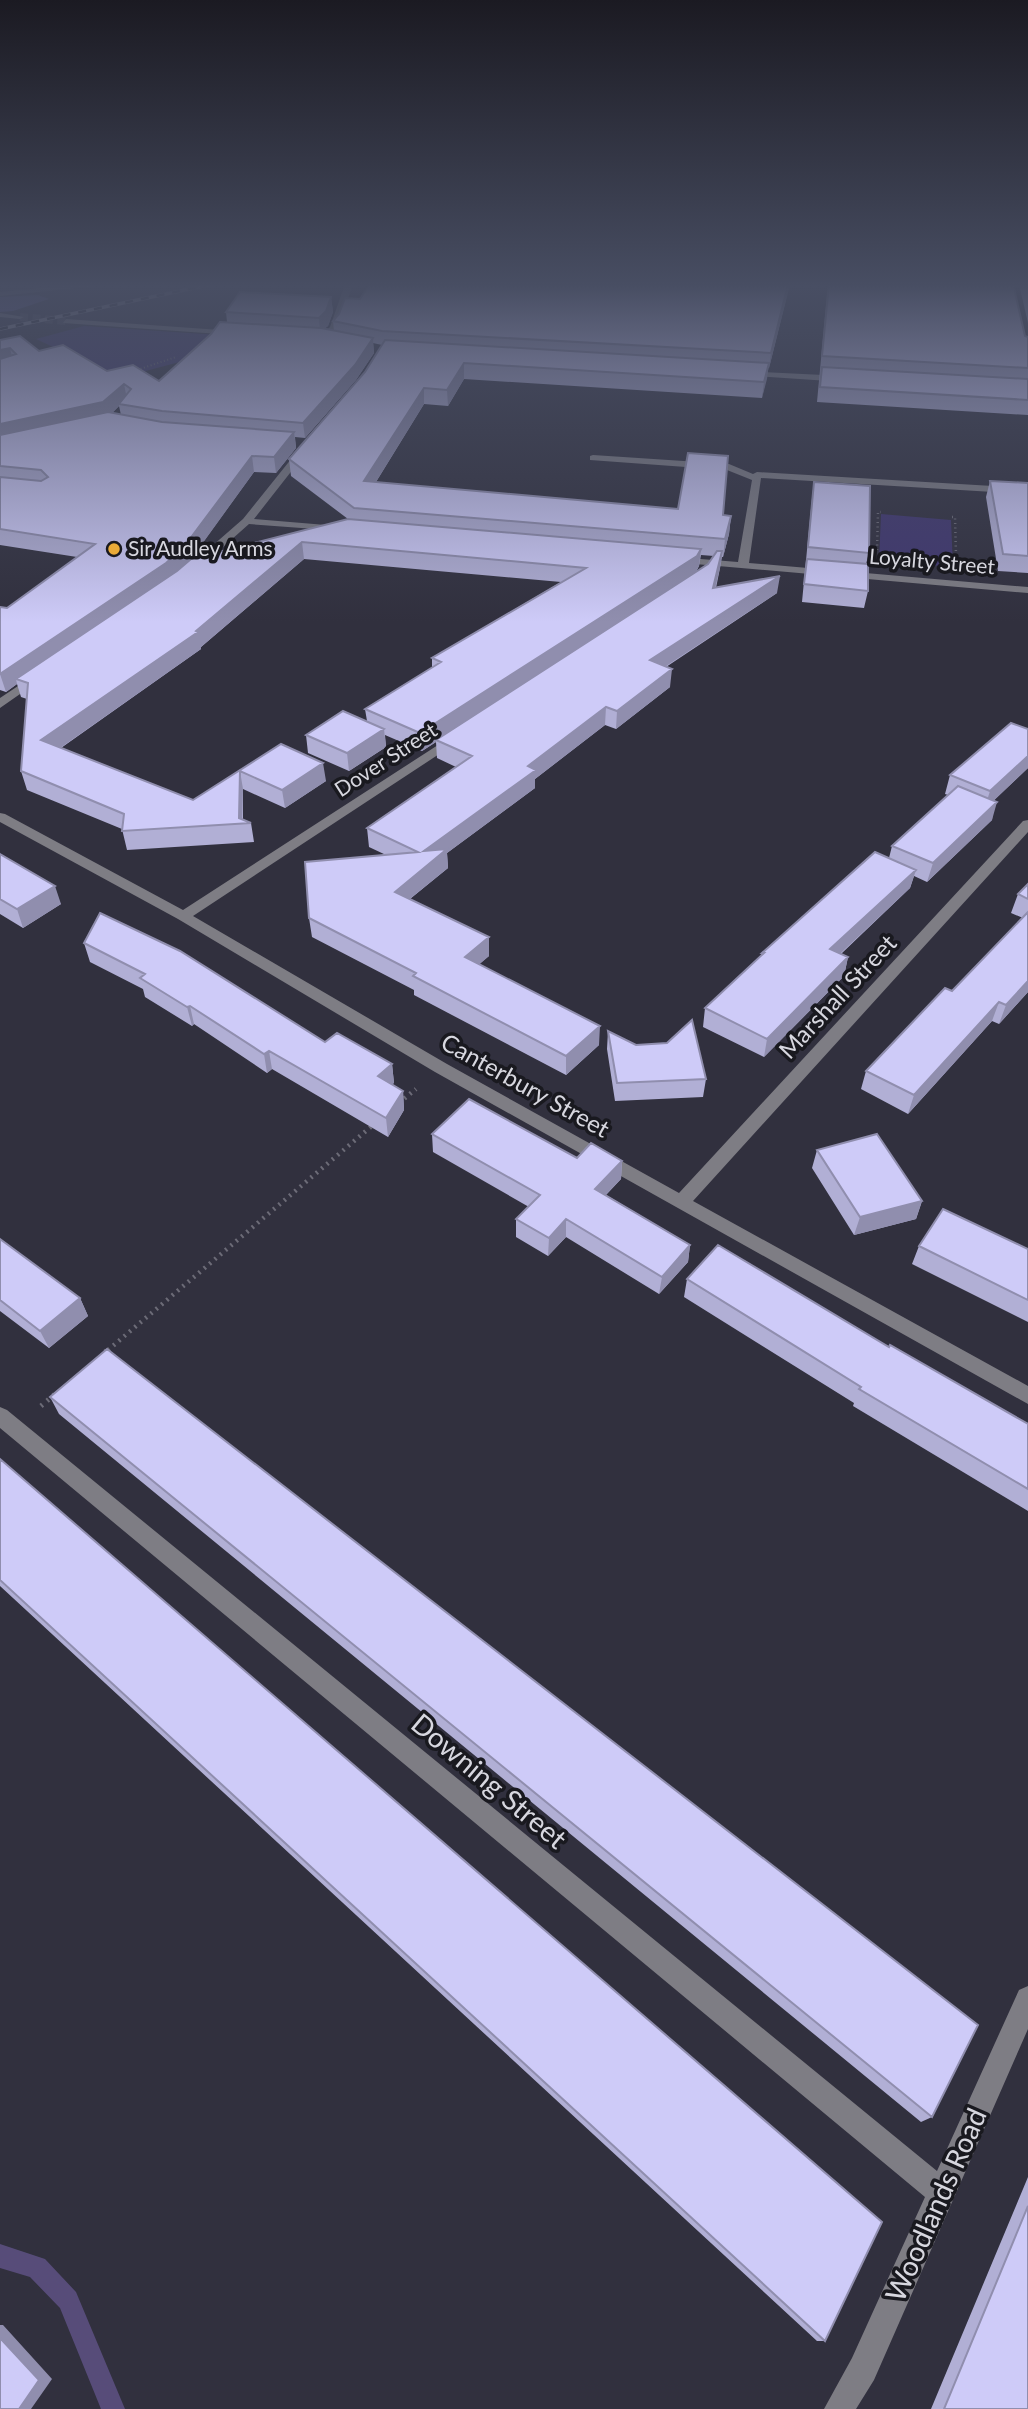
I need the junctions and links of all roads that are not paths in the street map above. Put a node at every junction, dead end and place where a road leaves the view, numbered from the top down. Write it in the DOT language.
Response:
graph roads {
  1 [pos="302,444"];
  2 [pos="593,458"];
  3 [pos="757,476"];
  4 [pos="1028,491"];
  5 [pos="247,521"];
  6 [pos="356,531"];
  7 [pos="669,559"];
  8 [pos="710,563"];
  9 [pos="743,566"];
  10 [pos="185,575"];
  11 [pos="701,577"];
  12 [pos="1028,590"];
  13 [pos="46,672"];
  14 [pos="0,691"];
  15 [pos="14,695"];
  16 [pos="0,704"];
  17 [pos="471,727"];
  18 [pos="0,817"];
  19 [pos="1028,824"];
  20 [pos="183,916"];
  21 [pos="682,1201"];
  22 [pos="1028,1396"];
  23 [pos="7,1422"];
  24 [pos="1028,1999"];
  25 [pos="941,2192"];
  26 [pos="839,2409"];
  1 -- 5 [label="street"];
  2 -- 3 [label="street"];
  3 -- 4 [label="street"];
  3 -- 9 [label="street"];
  5 -- 6 [label="street"];
  5 -- 10 [label="street"];
  7 -- 8 [label="street, Loyalty Street"];
  8 -- 9 [label="street, Loyalty Street"];
  8 -- 11 [label="street"];
  9 -- 12 [label="street, Loyalty Street"];
  13 -- 15 [label="street"];
  14 -- 15 [label="street"];
  15 -- 16 [label="street"];
  17 -- 20 [label="street, Dover Street"];
  18 -- 20 [label="street, Canterbury Street"];
  19 -- 21 [label="street, Marshall Street"];
  20 -- 21 [label="street, Canterbury Street"];
  21 -- 22 [label="street, Canterbury Street"];
  23 -- 25 [label="street, Downing Street"];
  24 -- 25 [label="street, Woodlands Road"];
  25 -- 26 [label="street, Woodlands Road"];
}
